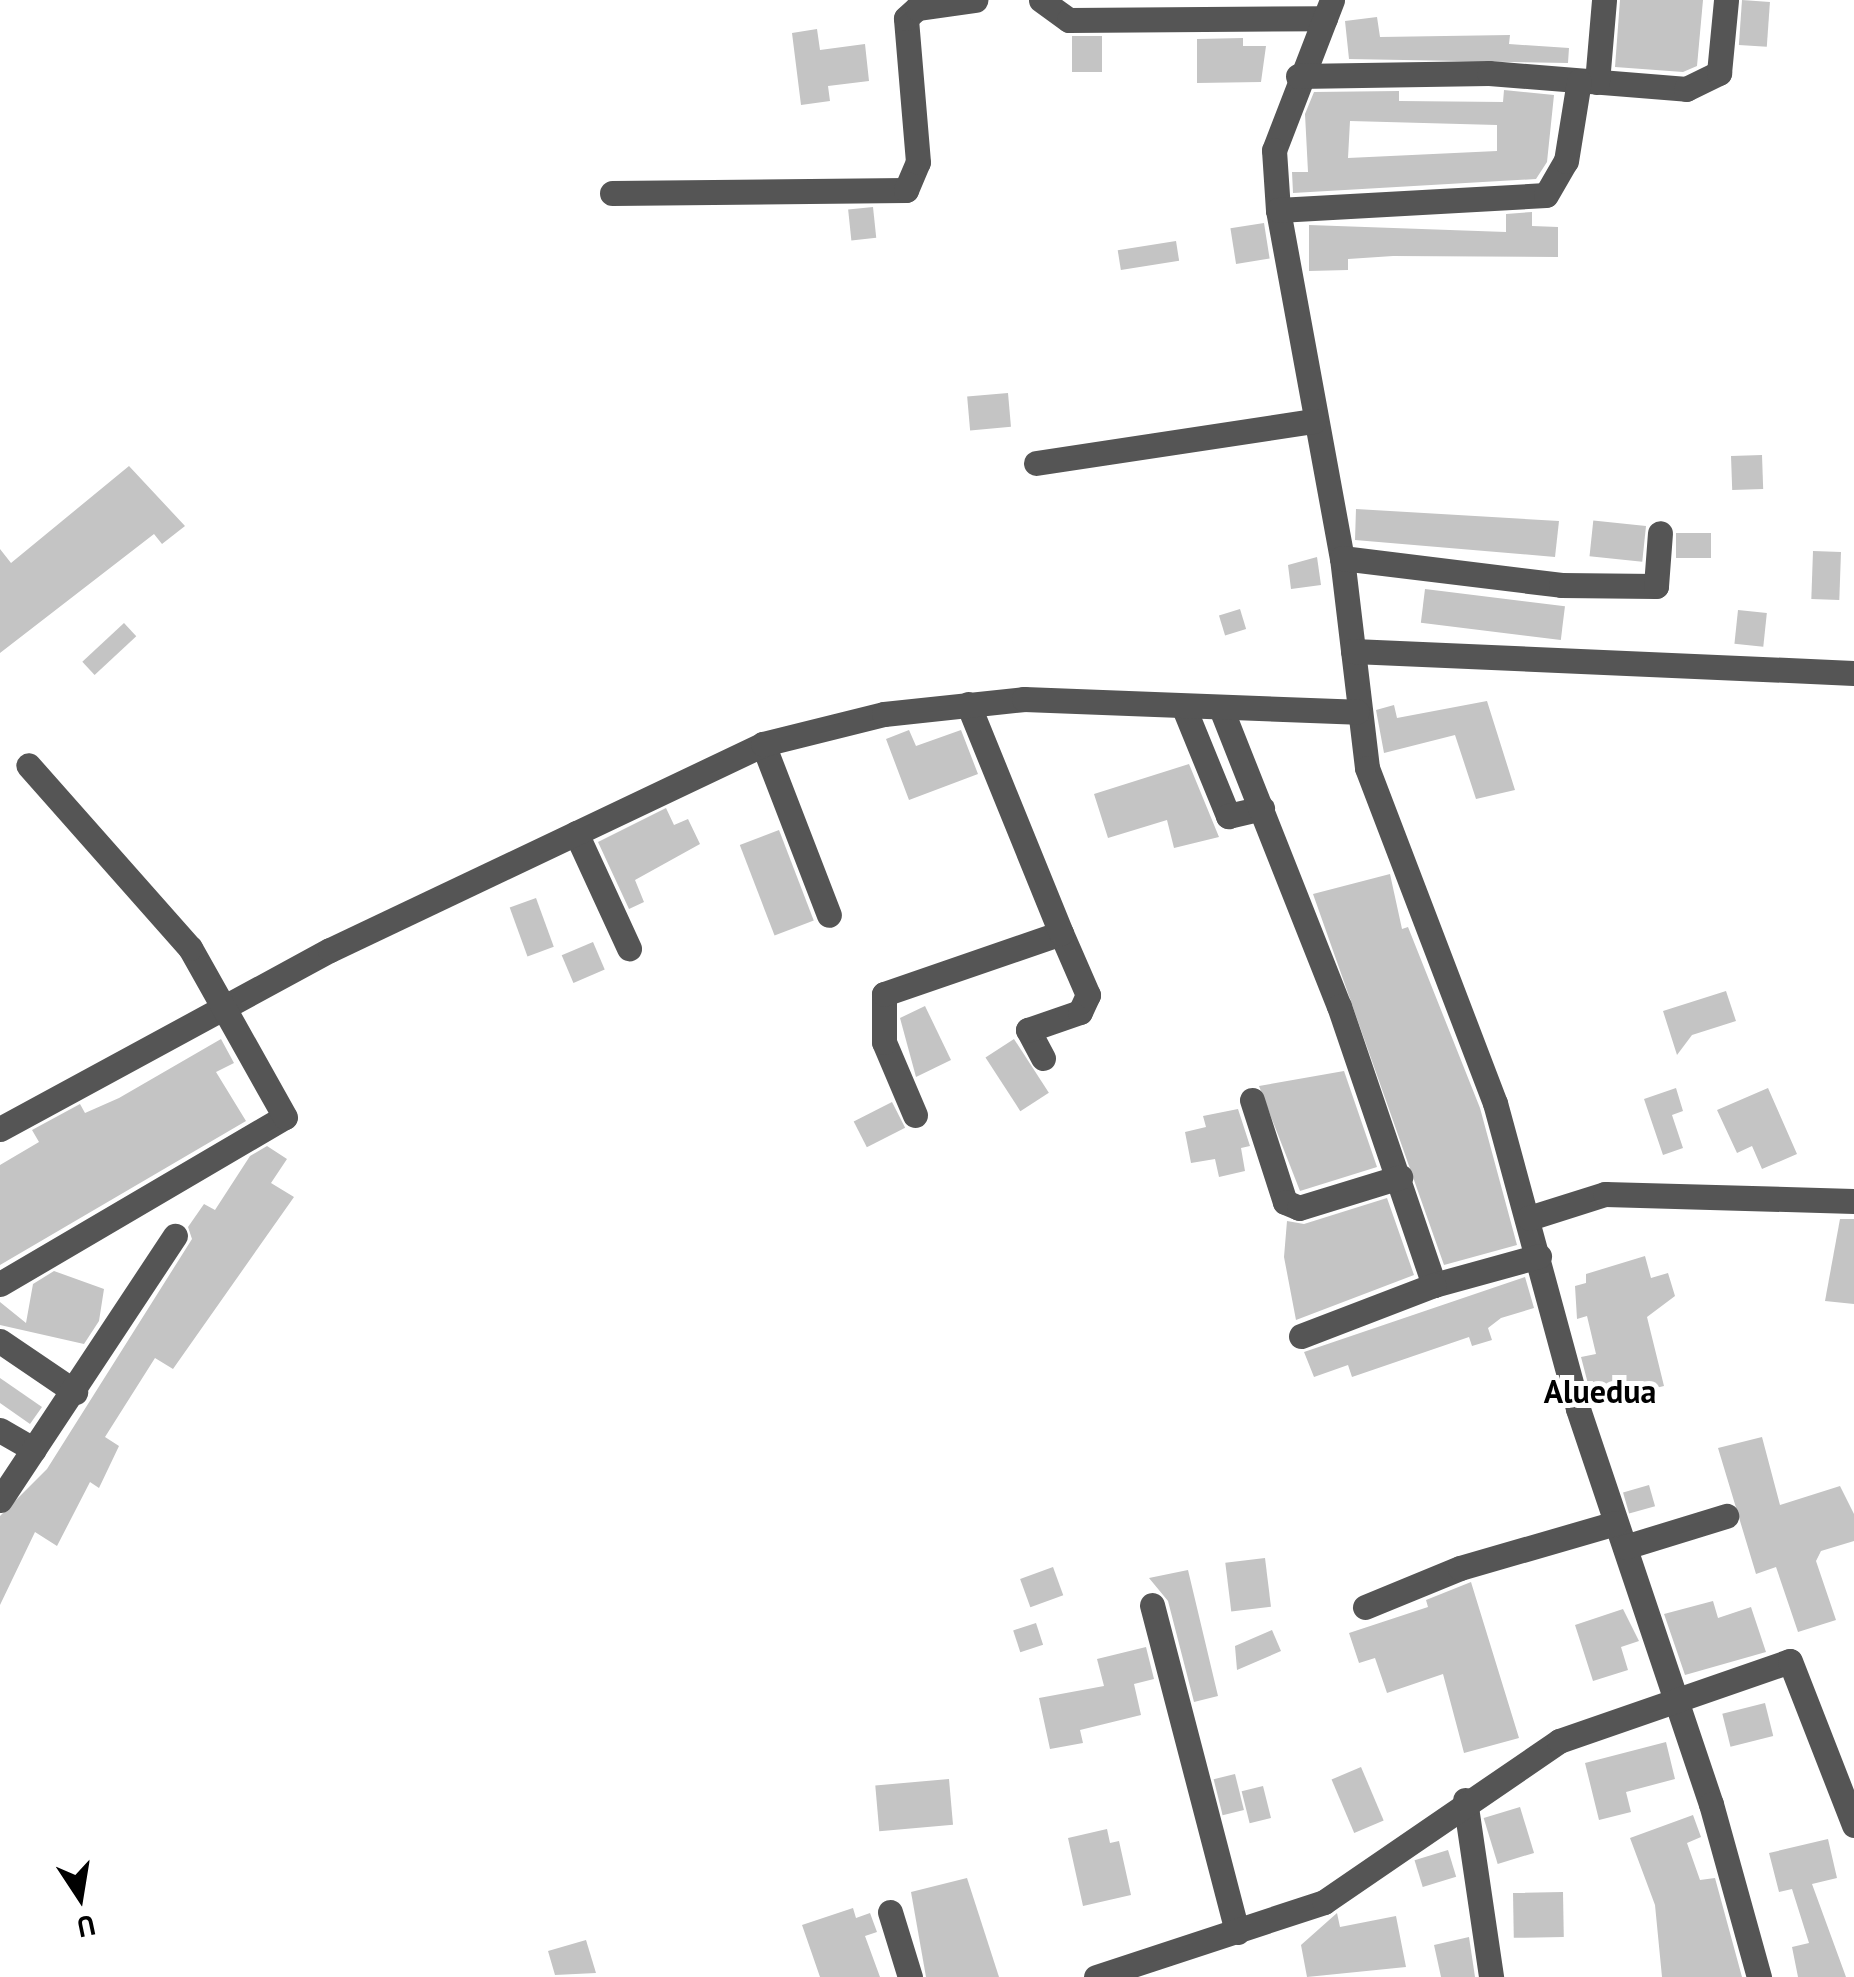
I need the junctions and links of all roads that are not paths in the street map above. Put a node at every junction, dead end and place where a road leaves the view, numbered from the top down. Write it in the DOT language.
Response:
graph roads {
  1 [pos="975,0"];
  2 [pos="1040,0"];
  3 [pos="1604,0"];
  4 [pos="1726,0"];
  5 [pos="1328,9"];
  6 [pos="1298,76"];
  7 [pos="1588,81"];
  8 [pos="612,193"];
  9 [pos="1278,210"];
  10 [pos="1314,421"];
  11 [pos="1036,463"];
  12 [pos="1660,534"];
  13 [pos="1342,558"];
  14 [pos="1352,651"];
  15 [pos="1854,673"];
  16 [pos="968,704"];
  17 [pos="1184,708"];
  18 [pos="1222,711"];
  19 [pos="1357,712"];
  20 [pos="763,744"];
  21 [pos="28,764"];
  22 [pos="1262,808"];
  23 [pos="576,833"];
  24 [pos="829,914"];
  25 [pos="1061,934"];
  26 [pos="629,948"];
  27 [pos="221,1008"];
  28 [pos="1043,1058"];
  29 [pos="1252,1100"];
  30 [pos="915,1115"];
  31 [pos="0,1129"];
  32 [pos="1400,1176"];
  33 [pos="1854,1201"];
  34 [pos="1529,1218"];
  35 [pos="175,1236"];
  36 [pos="1539,1256"];
  37 [pos="0,1284"];
  38 [pos="1434,1284"];
  39 [pos="1301,1336"];
  40 [pos="0,1341"];
  41 [pos="75,1392"];
  42 [pos="0,1430"];
  43 [pos="34,1450"];
  44 [pos="0,1500"];
  45 [pos="1726,1516"];
  46 [pos="1621,1535"];
  47 [pos="1152,1605"];
  48 [pos="1365,1607"];
  49 [pos="1676,1696"];
  50 [pos="1465,1800"];
  51 [pos="1854,1825"];
  52 [pos="890,1912"];
  53 [pos="1237,1932"];
  54 [pos="910,1977"];
  55 [pos="1096,1977"];
  56 [pos="1490,1977"];
  57 [pos="1759,1977"];
  1 -- 8 [label="street"];
  2 -- 5 [label="street"];
  3 -- 7 [label="street"];
  4 -- 7 [label="street"];
  5 -- 6 [label="street"];
  6 -- 7 [label="street"];
  6 -- 9 [label="street"];
  7 -- 9 [label="street"];
  9 -- 10 [label="street"];
  10 -- 11 [label="street"];
  10 -- 13 [label="street"];
  12 -- 13 [label="street"];
  13 -- 14 [label="street"];
  14 -- 15 [label="street"];
  14 -- 19 [label="street"];
  16 -- 17 [label="street"];
  16 -- 20 [label="street"];
  16 -- 25 [label="street"];
  17 -- 18 [label="street"];
  17 -- 22 [label="street"];
  18 -- 19 [label="street"];
  18 -- 22 [label="street"];
  19 -- 34 [label="street"];
  20 -- 23 [label="street"];
  20 -- 24 [label="street"];
  21 -- 27 [label="street"];
  22 -- 32 [label="street"];
  23 -- 26 [label="street"];
  23 -- 27 [label="street"];
  25 -- 28 [label="street"];
  25 -- 30 [label="street"];
  27 -- 31 [label="street"];
  27 -- 37 [label="street"];
  29 -- 32 [label="street"];
  32 -- 38 [label="street"];
  33 -- 34 [label="street"];
  34 -- 36 [label="street"];
  35 -- 41 [label="street"];
  36 -- 38 [label="street"];
  36 -- 46 [label="street"];
  38 -- 39 [label="street"];
  40 -- 41 [label="street"];
  41 -- 43 [label="street"];
  42 -- 43 [label="street"];
  43 -- 44 [label="street"];
  45 -- 46 [label="street"];
  46 -- 48 [label="street"];
  46 -- 49 [label="street"];
  47 -- 53 [label="street"];
  49 -- 50 [label="street"];
  49 -- 51 [label="street"];
  49 -- 57 [label="street"];
  50 -- 53 [label="street"];
  50 -- 56 [label="street"];
  52 -- 54 [label="street"];
  53 -- 55 [label="street"];
}
